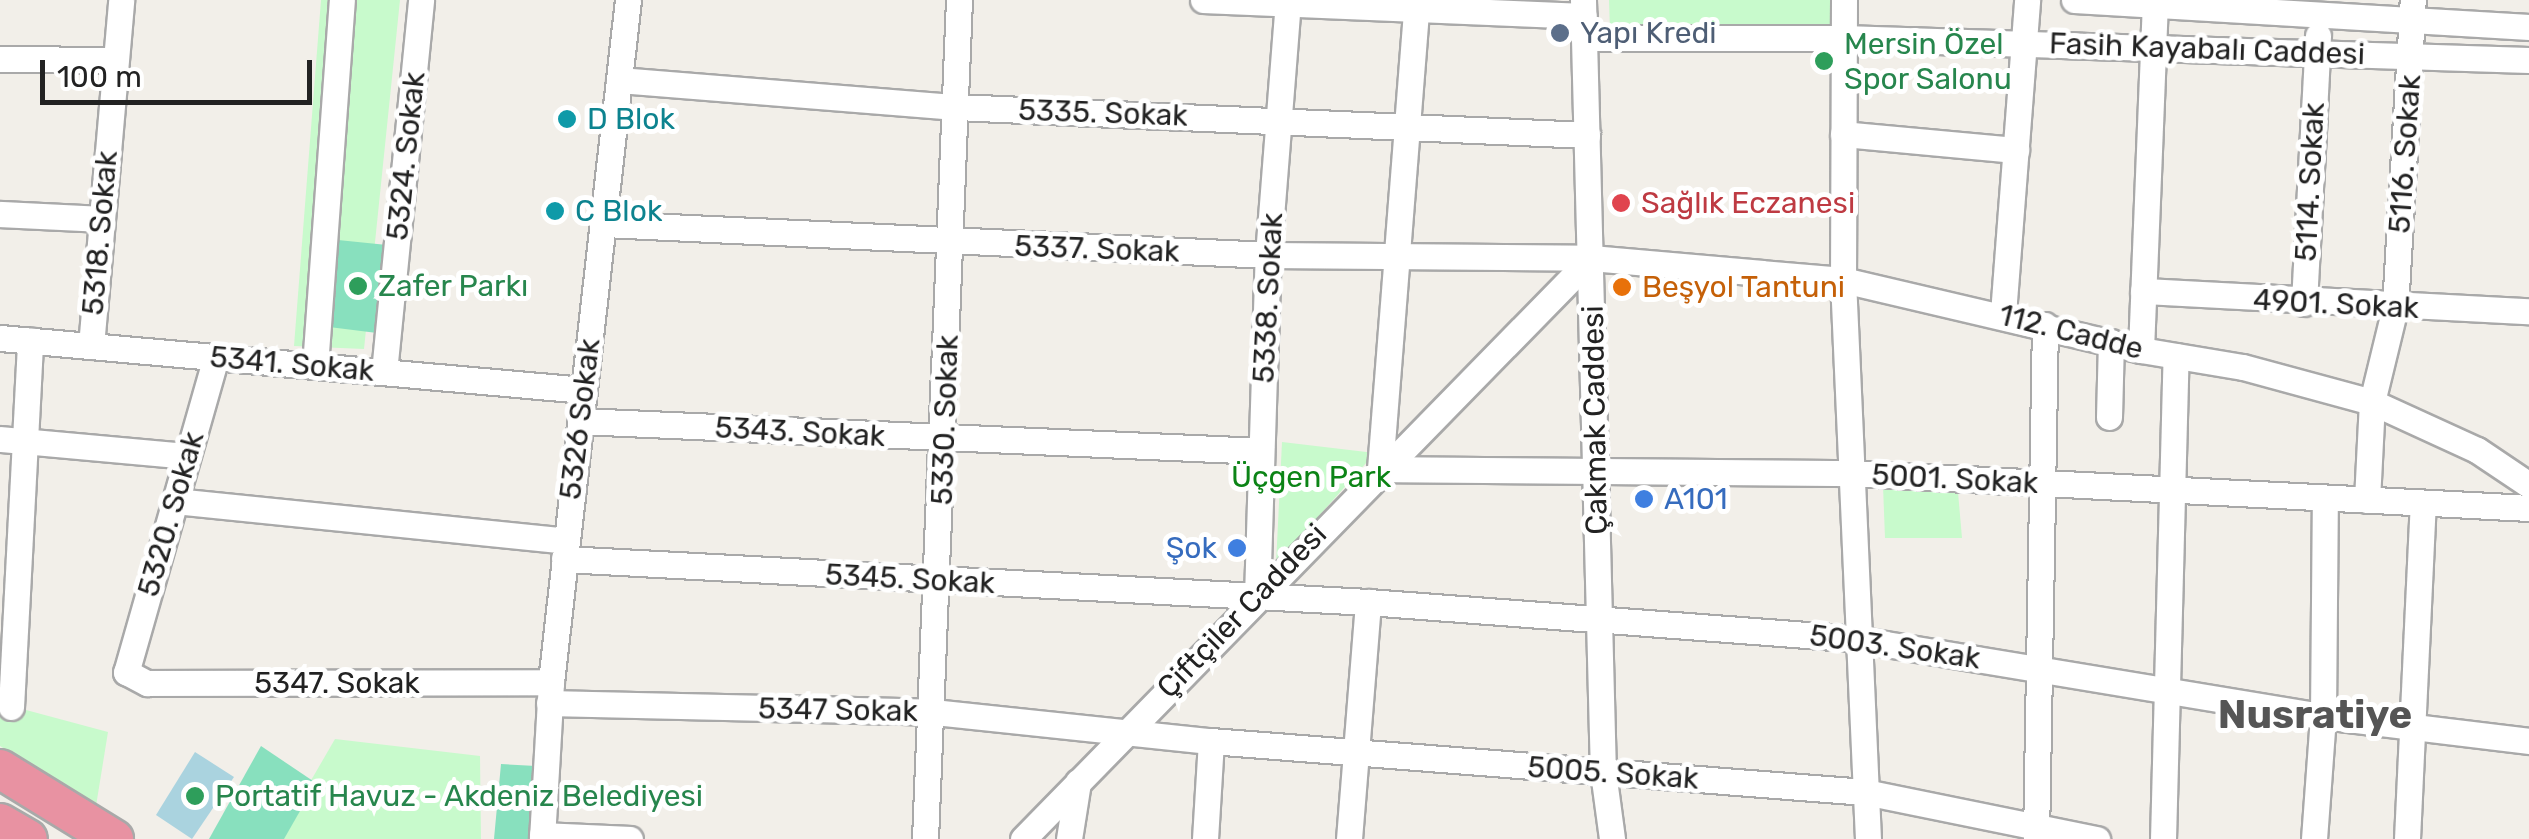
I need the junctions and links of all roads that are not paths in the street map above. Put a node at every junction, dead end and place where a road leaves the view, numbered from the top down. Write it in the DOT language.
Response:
graph roads {
  1 [pos="121,0"];
  2 [pos="342,0"];
  3 [pos="421,0"];
  4 [pos="628,0"];
  5 [pos="958,0"];
  6 [pos="1203,0"];
  7 [pos="1844,0"];
  8 [pos="2027,0"];
  9 [pos="2074,0"];
  10 [pos="1288,2"];
  11 [pos="2155,2"];
  12 [pos="1418,4"];
  13 [pos="2318,7"];
  14 [pos="2413,10"];
  15 [pos="1584,18"];
  16 [pos="2529,27"];
  17 [pos="1843,38"];
  18 [pos="2025,44"];
  19 [pos="2153,47"];
  20 [pos="2317,52"];
  21 [pos="2411,56"];
  22 [pos="0,59"];
  23 [pos="115,60"];
  24 [pos="2529,60"];
  25 [pos="620,80"];
  26 [pos="956,107"];
  27 [pos="1278,120"];
  28 [pos="1410,126"];
  29 [pos="1843,134"];
  30 [pos="1587,135"];
  31 [pos="2016,150"];
  32 [pos="0,214"];
  33 [pos="101,220"];
  34 [pos="604,224"];
  35 [pos="952,244"];
  36 [pos="1268,255"];
  37 [pos="1400,256"];
  38 [pos="1591,258"];
  39 [pos="1843,280"];
  40 [pos="2143,291"];
  41 [pos="2304,303"];
  42 [pos="2395,308"];
  43 [pos="2529,311"];
  44 [pos="2003,314"];
  45 [pos="2046,325"];
  46 [pos="0,338"];
  47 [pos="30,340"];
  48 [pos="2111,342"];
  49 [pos="90,346"];
  50 [pos="2141,350"];
  51 [pos="2176,356"];
  52 [pos="216,357"];
  53 [pos="314,366"];
  54 [pos="384,372"];
  55 [pos="584,390"];
  56 [pos="2372,402"];
  57 [pos="2110,417"];
  58 [pos="580,421"];
  59 [pos="944,438"];
  60 [pos="11,440"];
  61 [pos="1261,451"];
  62 [pos="188,456"];
  63 [pos="1380,469"];
  64 [pos="1596,470"];
  65 [pos="1850,474"];
  66 [pos="2040,483"];
  67 [pos="2529,485"];
  68 [pos="2173,490"];
  69 [pos="2325,498"];
  70 [pos="2367,500"];
  71 [pos="175,501"];
  72 [pos="2424,503"];
  73 [pos="2529,508"];
  74 [pos="565,550"];
  75 [pos="938,580"];
  76 [pos="1257,598"];
  77 [pos="1368,602"];
  78 [pos="1600,618"];
  79 [pos="1856,639"];
  80 [pos="2038,667"];
  81 [pos="126,672"];
  82 [pos="2166,687"];
  83 [pos="550,693"];
  84 [pos="11,706"];
  85 [pos="933,712"];
  86 [pos="2323,716"];
  87 [pos="2415,726"];
  88 [pos="1125,731"];
  89 [pos="1211,741"];
  90 [pos="2529,742"];
  91 [pos="1353,752"];
  92 [pos="0,769"];
  93 [pos="1604,772"];
  94 [pos="1078,782"];
  95 [pos="1865,792"];
  96 [pos="0,822"];
  97 [pos="2036,834"];
  98 [pos="542,837"];
  99 [pos="28,839"];
  100 [pos="114,839"];
  101 [pos="630,839"];
  102 [pos="925,839"];
  103 [pos="1023,839"];
  104 [pos="1069,839"];
  105 [pos="1205,839"];
  106 [pos="1349,839"];
  107 [pos="1612,839"];
  108 [pos="1868,839"];
  109 [pos="2097,839"];
  110 [pos="2163,839"];
  111 [pos="2314,839"];
  112 [pos="2407,839"];
  1 -- 23 [label="street, 5318. Sokak"];
  2 -- 53 [label="street"];
  3 -- 54 [label="street, 5324. Sokak"];
  4 -- 25 [label="street, 5326 Sokak"];
  5 -- 26 [label="street, 5330. Sokak"];
  6 -- 10 [label="street, Fasih Kayabalı Caddesi"];
  7 -- 17 [label="street"];
  8 -- 18 [label="street"];
  9 -- 11 [label="street, Fasih Kayabalı Caddesi"];
  10 -- 12 [label="street, Fasih Kayabalı Caddesi"];
  10 -- 27 [label="street, 5338. Sokak"];
  11 -- 13 [label="street, Fasih Kayabalı Caddesi"];
  11 -- 19 [label="street"];
  12 -- 15 [label="street, Fasih Kayabalı Caddesi"];
  12 -- 28 [label="street"];
  13 -- 14 [label="street, Fasih Kayabalı Caddesi"];
  13 -- 20 [label="street, 5114. Sokak"];
  14 -- 16 [label="street, Fasih Kayabalı Caddesi"];
  14 -- 21 [label="street, 5116. Sokak"];
  15 -- 17 [label="street, Fasih Kayabalı Caddesi"];
  15 -- 30 [label="street, Çakmak Caddesi"];
  17 -- 18 [label="street, Fasih Kayabalı Caddesi"];
  17 -- 29 [label="street"];
  18 -- 19 [label="street, Fasih Kayabalı Caddesi"];
  18 -- 31 [label="street"];
  19 -- 20 [label="street, Fasih Kayabalı Caddesi"];
  19 -- 40 [label="street"];
  20 -- 21 [label="street, Fasih Kayabalı Caddesi"];
  20 -- 41 [label="street, 5114. Sokak"];
  21 -- 24 [label="street, Fasih Kayabalı Caddesi"];
  21 -- 42 [label="street, 5116. Sokak"];
  22 -- 23 [label="street"];
  23 -- 33 [label="street, 5318. Sokak"];
  25 -- 26 [label="street, 5335. Sokak"];
  25 -- 34 [label="street, 5326 Sokak"];
  26 -- 27 [label="street, 5335. Sokak"];
  26 -- 35 [label="street, 5330. Sokak"];
  27 -- 28 [label="street, 5335. Sokak"];
  27 -- 36 [label="street, 5338. Sokak"];
  28 -- 30 [label="street, 5335. Sokak"];
  28 -- 37 [label="street"];
  29 -- 31 [label="street"];
  29 -- 39 [label="street"];
  30 -- 38 [label="street, Çakmak Caddesi"];
  31 -- 44 [label="street"];
  32 -- 33 [label="street"];
  33 -- 49 [label="street, 5318. Sokak"];
  34 -- 35 [label="street, 5337. Sokak"];
  34 -- 55 [label="street, 5326 Sokak"];
  35 -- 36 [label="street, 5337. Sokak"];
  35 -- 59 [label="street, 5330. Sokak"];
  36 -- 37 [label="street, 5337. Sokak"];
  36 -- 61 [label="street, 5338. Sokak"];
  37 -- 38 [label="street, 5337. Sokak"];
  37 -- 63 [label="street"];
  38 -- 39 [label="street, 112. Cadde"];
  38 -- 63 [label="street, Çiftçiler Caddesi"];
  38 -- 64 [label="street, Çakmak Caddesi"];
  39 -- 44 [label="street, 112. Cadde"];
  39 -- 65 [label="street"];
  40 -- 41 [label="street, 4901. Sokak"];
  40 -- 50 [label="street"];
  41 -- 42 [label="street, 4901. Sokak"];
  42 -- 43 [label="street, 4901. Sokak"];
  42 -- 56 [label="street, 5116. Sokak"];
  44 -- 45 [label="street, 112. Cadde"];
  45 -- 48 [label="street, 112. Cadde"];
  45 -- 66 [label="street"];
  46 -- 47 [label="street, 5341. Sokak"];
  47 -- 49 [label="street, 5341. Sokak"];
  47 -- 60 [label="street"];
  48 -- 50 [label="street, 112. Cadde"];
  48 -- 57 [label="street"];
  49 -- 52 [label="street, 5341. Sokak"];
  50 -- 51 [label="street, 112. Cadde"];
  51 -- 56 [label="street, 112. Cadde"];
  51 -- 68 [label="street"];
  52 -- 53 [label="street, 5341. Sokak"];
  52 -- 62 [label="street, 5320. Sokak"];
  53 -- 54 [label="street, 5341. Sokak"];
  54 -- 55 [label="street, 5341. Sokak"];
  55 -- 58 [label="street, 5326 Sokak"];
  56 -- 67 [label="street, 112. Cadde"];
  56 -- 70 [label="street, 5116. Sokak"];
  58 -- 59 [label="street, 5343. Sokak"];
  58 -- 74 [label="street, 5326 Sokak"];
  59 -- 61 [label="street, 5343. Sokak"];
  59 -- 75 [label="street, 5330. Sokak"];
  60 -- 62 [label="street"];
  60 -- 84 [label="street"];
  61 -- 76 [label="street, 5338. Sokak"];
  62 -- 71 [label="street, 5320. Sokak"];
  63 -- 64 [label="street, 5001. Sokak"];
  63 -- 76 [label="street, Çiftçiler Caddesi"];
  64 -- 65 [label="street, 5001. Sokak"];
  64 -- 78 [label="street, Çakmak Caddesi"];
  65 -- 66 [label="street, 5001. Sokak"];
  65 -- 79 [label="street"];
  66 -- 68 [label="street, 5001. Sokak"];
  66 -- 80 [label="street"];
  68 -- 69 [label="street, 5001. Sokak"];
  68 -- 82 [label="street"];
  69 -- 70 [label="street, 5001. Sokak"];
  69 -- 86 [label="street"];
  70 -- 72 [label="street, 5001. Sokak"];
  71 -- 74 [label="street, 5345. Sokak"];
  71 -- 81 [label="street, 5320. Sokak"];
  72 -- 73 [label="street, 5001. Sokak"];
  72 -- 87 [label="street"];
  74 -- 75 [label="street, 5345. Sokak"];
  74 -- 83 [label="street, 5326 Sokak"];
  75 -- 76 [label="street, 5345. Sokak"];
  75 -- 85 [label="street, 5330. Sokak"];
  76 -- 77 [label="street, 5003. Sokak"];
  76 -- 88 [label="street, Çiftçiler Caddesi"];
  77 -- 78 [label="street, 5003. Sokak"];
  77 -- 91 [label="street"];
  78 -- 79 [label="street, 5003. Sokak"];
  78 -- 93 [label="street, Çakmak Caddesi"];
  79 -- 80 [label="street, 5003. Sokak"];
  79 -- 95 [label="street"];
  80 -- 82 [label="street, 5003. Sokak"];
  80 -- 97 [label="street"];
  81 -- 83 [label="street, 5347. Sokak"];
  82 -- 86 [label="street, 5003. Sokak"];
  82 -- 110 [label="street"];
  83 -- 85 [label="street, 5347 Sokak"];
  83 -- 98 [label="street, 5326 Sokak"];
  85 -- 88 [label="street, 5347 Sokak"];
  85 -- 102 [label="street, 5330. Sokak"];
  86 -- 87 [label="street, 5003. Sokak"];
  86 -- 111 [label="street"];
  87 -- 90 [label="street, 5003. Sokak"];
  87 -- 112 [label="street"];
  88 -- 89 [label="street, 5005. Sokak"];
  88 -- 94 [label="street, Çiftçiler Caddesi"];
  89 -- 91 [label="street, 5005. Sokak"];
  89 -- 105 [label="street"];
  91 -- 93 [label="street, 5005. Sokak"];
  91 -- 106 [label="street"];
  92 -- 100 [label="highway"];
  93 -- 95 [label="street, 5005. Sokak"];
  93 -- 107 [label="street, Çakmak Caddesi"];
  94 -- 103 [label="street, Çiftçiler Caddesi"];
  94 -- 104 [label="street"];
  95 -- 97 [label="street, 5005. Sokak"];
  95 -- 108 [label="street"];
  96 -- 99 [label="highway"];
  97 -- 109 [label="street, 5005. Sokak"];
  98 -- 101 [label="street"];
}
